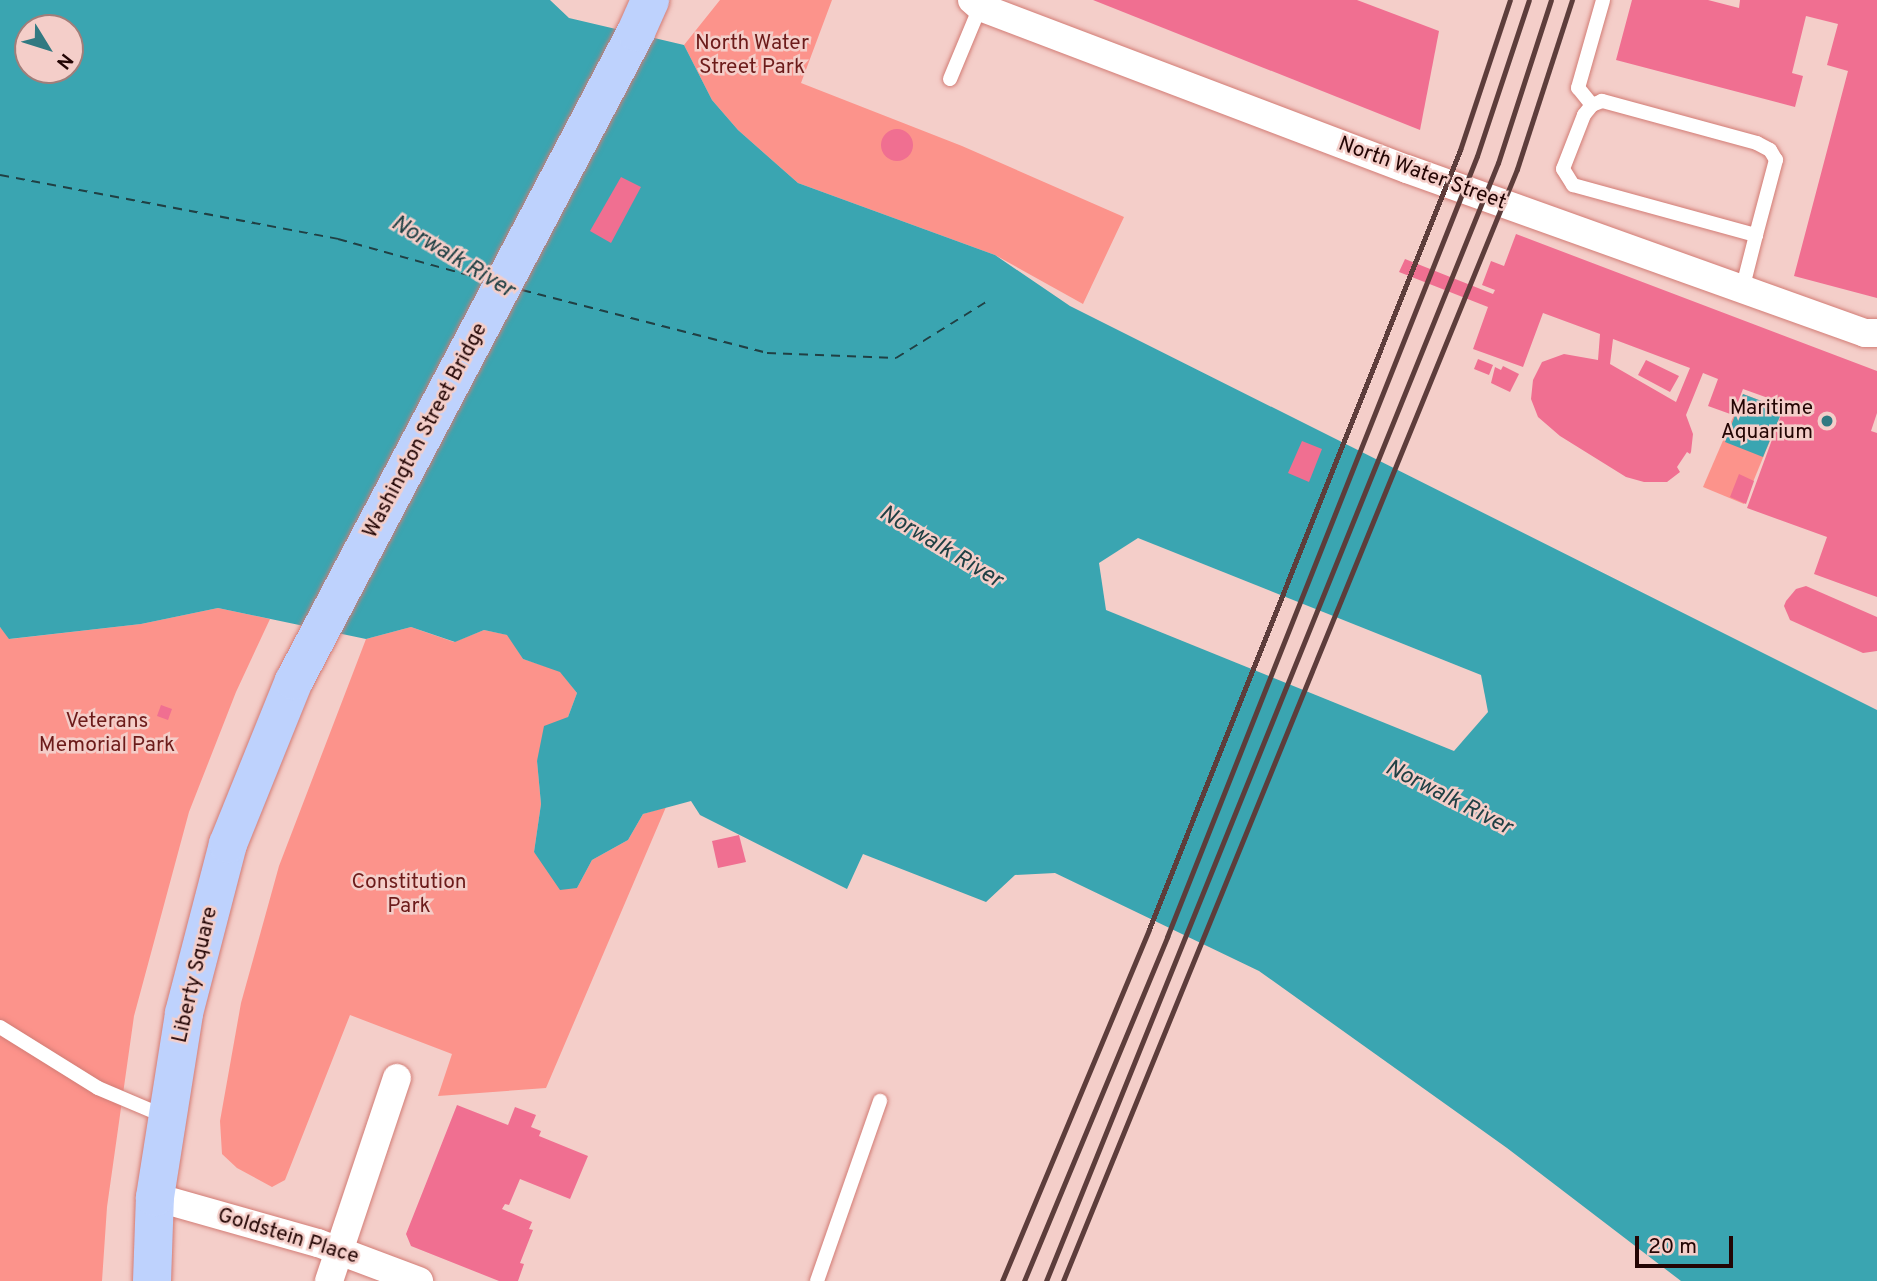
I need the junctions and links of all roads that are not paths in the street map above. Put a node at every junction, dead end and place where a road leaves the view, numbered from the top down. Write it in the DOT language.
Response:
graph roads {
  1 [pos="676,0"];
  2 [pos="1603,0"];
  3 [pos="976,3"];
  4 [pos="643,16"];
  5 [pos="950,79"];
  6 [pos="1592,105"];
  7 [pos="1756,235"];
  8 [pos="1742,290"];
  9 [pos="1877,334"];
  10 [pos="294,681"];
  11 [pos="0,1027"];
  12 [pos="397,1078"];
  13 [pos="880,1101"];
  14 [pos="168,1118"];
  15 [pos="155,1197"];
  16 [pos="338,1251"];
  17 [pos="152,1281"];
  18 [pos="329,1281"];
  19 [pos="419,1281"];
  20 [pos="817,1281"];
  1 -- 4 [label="main road"];
  2 -- 6 [label="lane"];
  3 -- 5 [label="lane"];
  3 -- 8 [label="street, North Water Street"];
  4 -- 10 [label="main road, Washington Street Bridge"];
  6 -- 7 [label="lane"];
  6 -- 7 [label="lane"];
  7 -- 8 [label="lane"];
  8 -- 9 [label="street, North Water Street"];
  10 -- 14 [label="main road, Liberty Square"];
  11 -- 14 [label="lane"];
  12 -- 16 [label="street"];
  13 -- 20 [label="lane"];
  14 -- 15 [label="main road, Liberty Square"];
  15 -- 16 [label="street, Goldstein Place"];
  15 -- 17 [label="main road, Liberty Square"];
  16 -- 18 [label="street"];
  16 -- 19 [label="street, Goldstein Place"];
}
